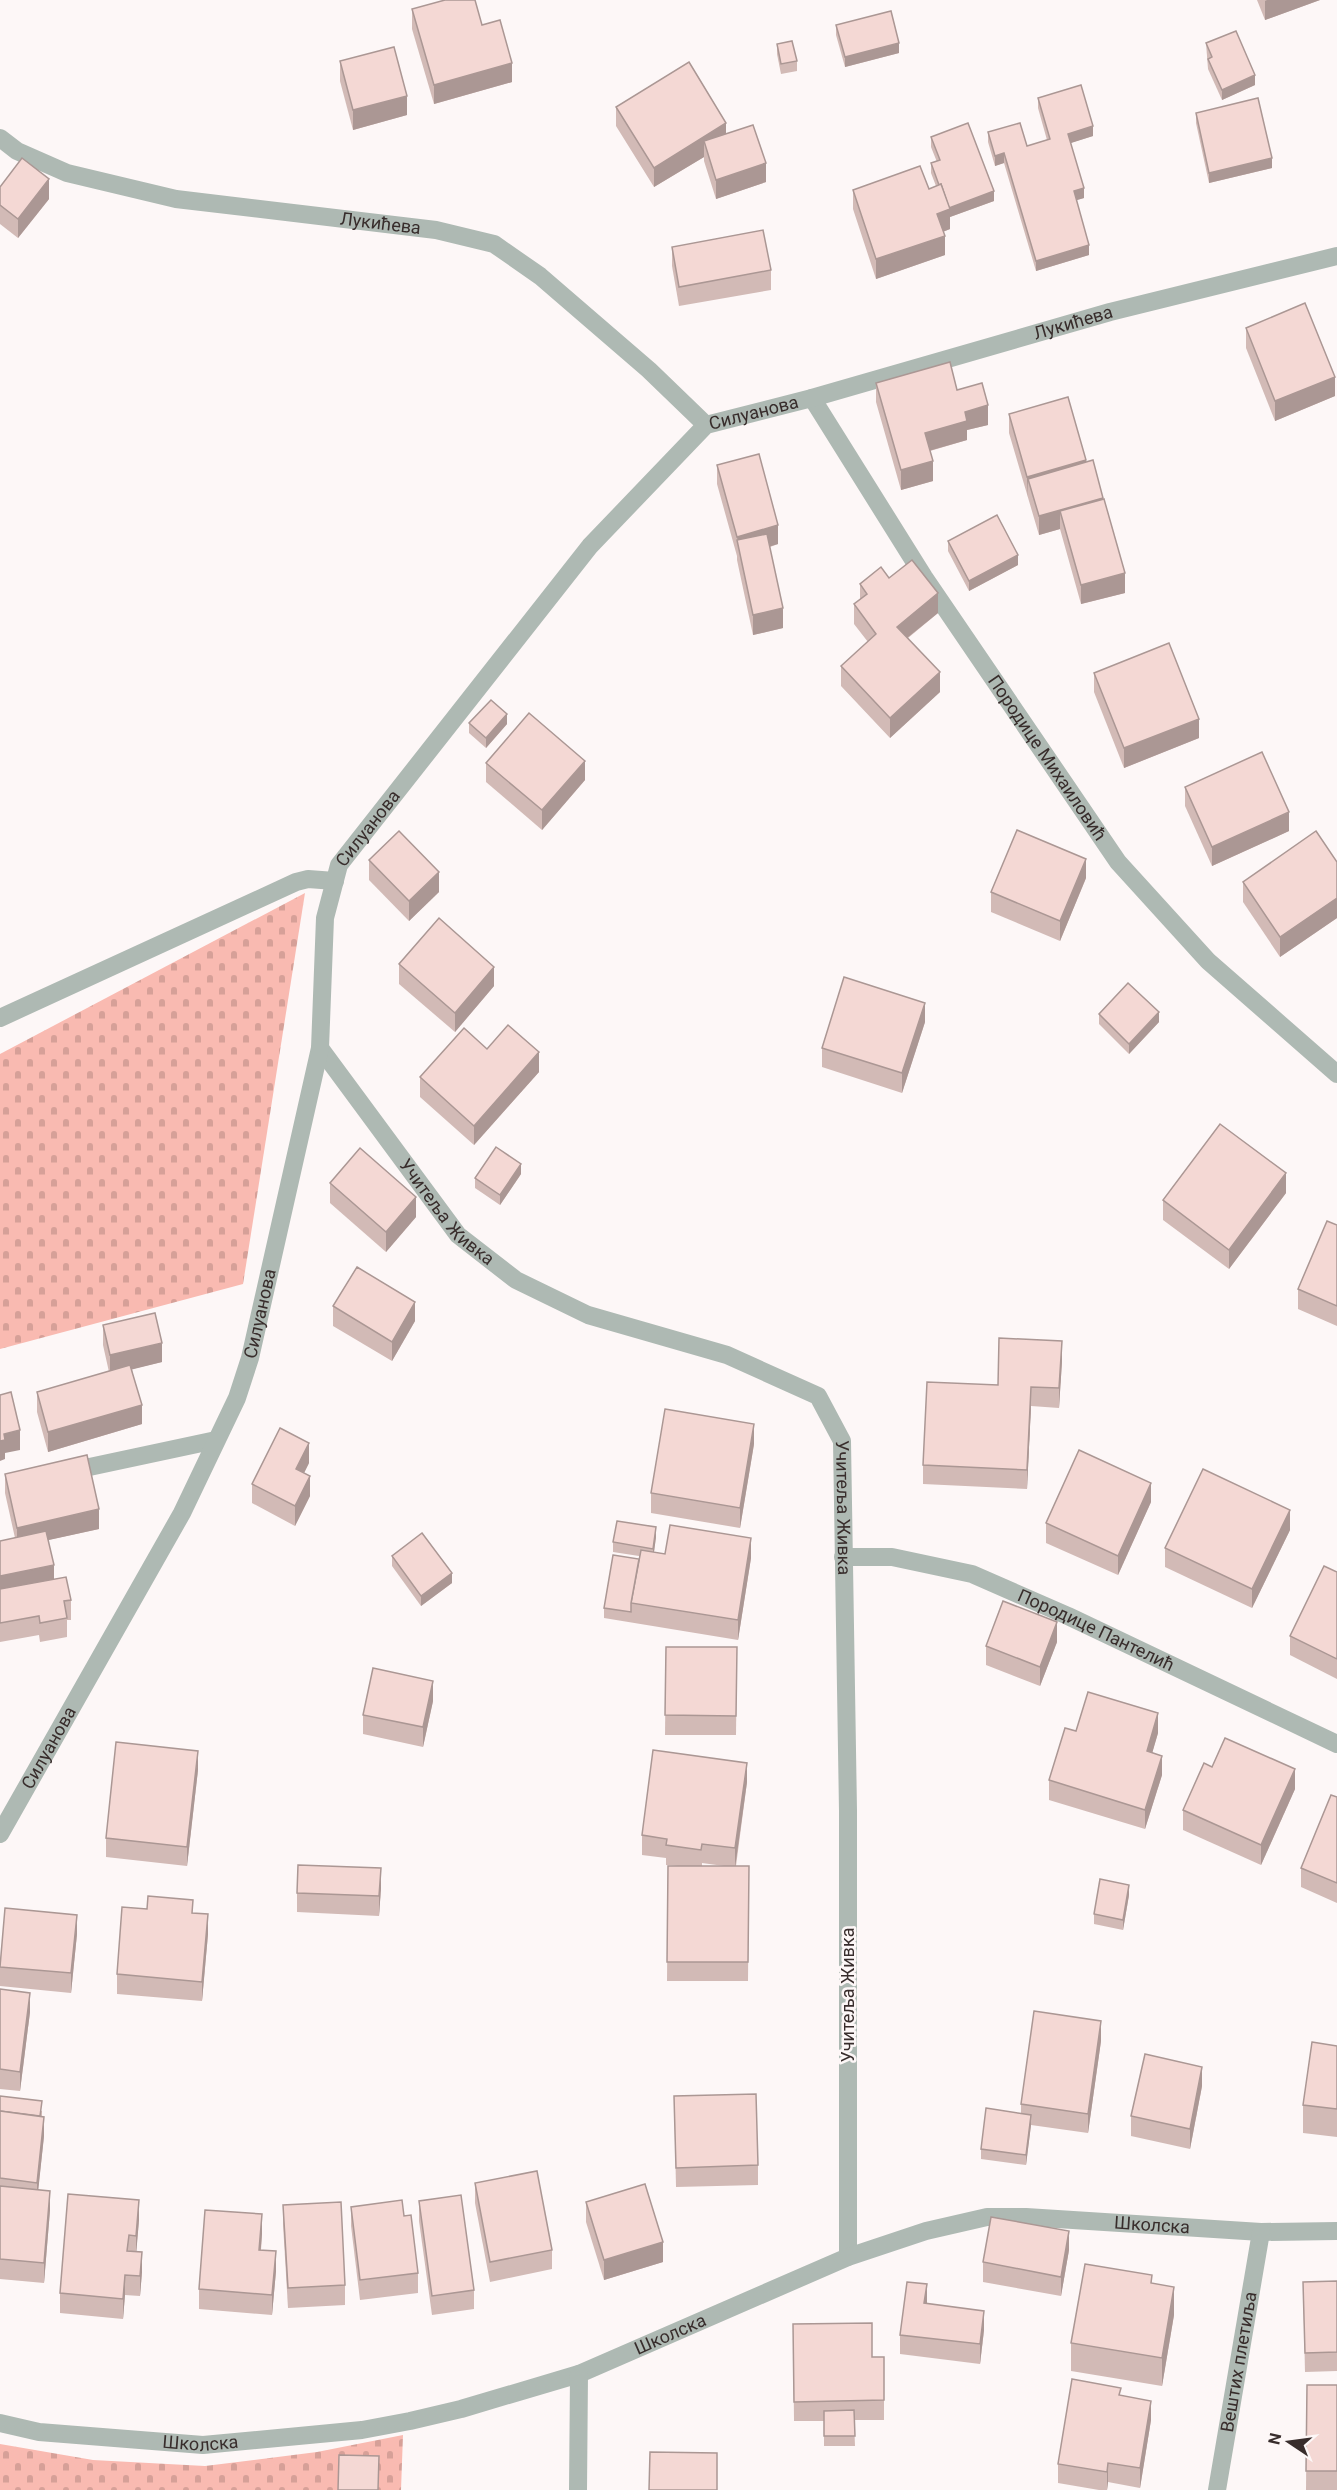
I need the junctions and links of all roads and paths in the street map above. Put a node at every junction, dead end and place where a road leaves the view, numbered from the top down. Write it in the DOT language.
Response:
graph roads {
  1 [pos="0,138"];
  2 [pos="1337,256"];
  3 [pos="812,398"];
  4 [pos="706,425"];
  5 [pos="335,880"];
  6 [pos="0,1018"];
  7 [pos="320,1048"];
  8 [pos="1337,1074"];
  9 [pos="216,1440"];
  10 [pos="45,1477"];
  11 [pos="843,1557"];
  12 [pos="1337,1744"];
  13 [pos="0,1834"];
  14 [pos="1337,2231"];
  15 [pos="1261,2232"];
  16 [pos="848,2257"];
  17 [pos="579,2374"];
  18 [pos="0,2423"];
  19 [pos="578,2490"];
  20 [pos="1217,2490"];
  1 -- 4 [label="street, Лукићева"];
  2 -- 3 [label="street, Лукићева"];
  3 -- 4 [label="street, Силуанова"];
  3 -- 8 [label="street, Породице Михаиловић"];
  4 -- 5 [label="street, Силуанова"];
  5 -- 6 [label="street"];
  5 -- 7 [label="street, Силуанова"];
  7 -- 9 [label="street, Силуанова"];
  7 -- 11 [label="street, Учитеља Живка"];
  9 -- 10 [label="street"];
  9 -- 13 [label="street, Силуанова"];
  11 -- 12 [label="street, Породице Пантелић"];
  11 -- 16 [label="street, Учитеља Живка"];
  14 -- 15 [label="street, Школска"];
  15 -- 16 [label="street, Школска"];
  15 -- 20 [label="street, Вештих плетиља"];
  16 -- 17 [label="street, Школска"];
  17 -- 18 [label="street, Школска"];
  17 -- 19 [label="street"];
}
